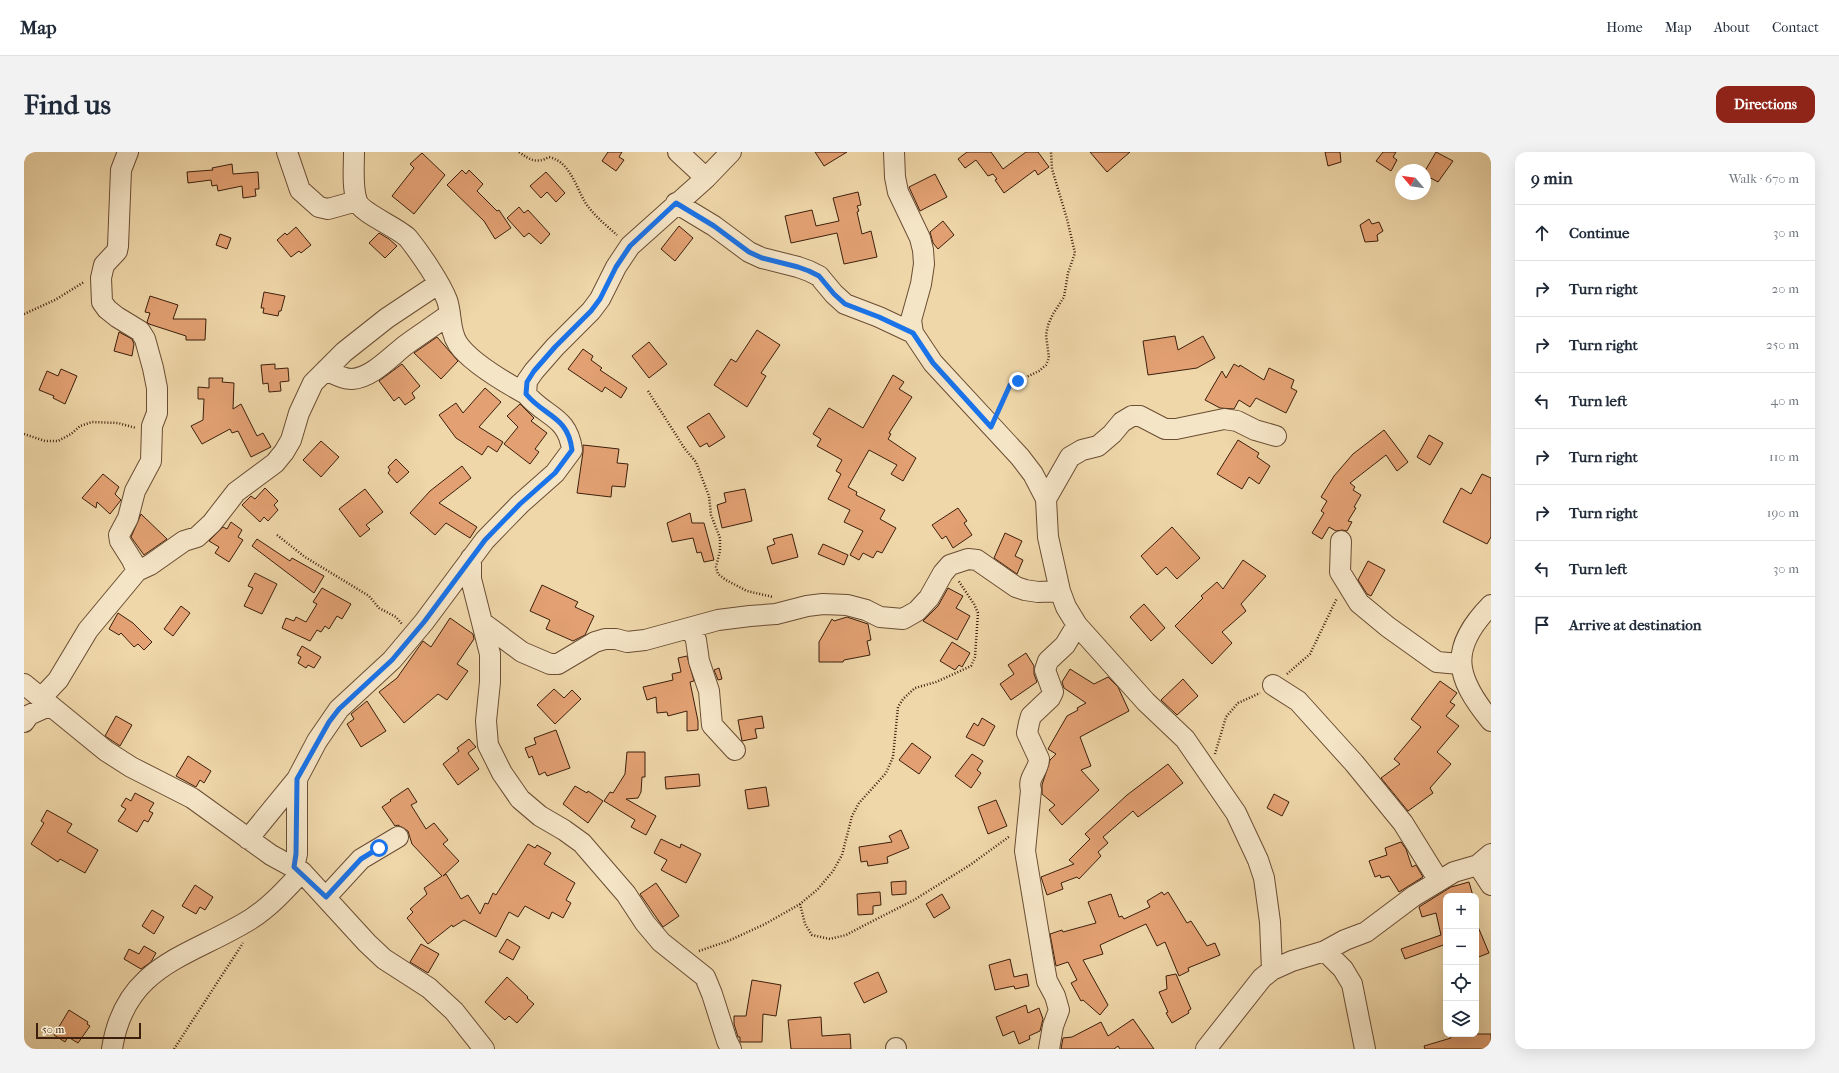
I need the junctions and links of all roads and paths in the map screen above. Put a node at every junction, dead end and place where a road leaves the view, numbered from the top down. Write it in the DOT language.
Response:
graph roads {
  1 [pos="128,152"];
  2 [pos="287,152"];
  3 [pos="354,152"];
  4 [pos="520,152"];
  5 [pos="678,152"];
  6 [pos="732,152"];
  7 [pos="894,152"];
  8 [pos="1051,152"];
  9 [pos="706,178"];
  10 [pos="357,201"];
  11 [pos="676,203"];
  12 [pos="630,246"];
  13 [pos="86,281"];
  14 [pos="438,284"];
  15 [pos="24,314"];
  16 [pos="450,314"];
  17 [pos="913,333"];
  18 [pos="326,370"];
  19 [pos="648,391"];
  20 [pos="526,394"];
  21 [pos="152,426"];
  22 [pos="991,427"];
  23 [pos="24,434"];
  24 [pos="1276,436"];
  25 [pos="1046,499"];
  26 [pos="277,535"];
  27 [pos="1341,541"];
  28 [pos="471,558"];
  29 [pos="950,564"];
  30 [pos="137,571"];
  31 [pos="1060,592"];
  32 [pos="775,597"];
  33 [pos="1491,605"];
  34 [pos="483,623"];
  35 [pos="1077,625"];
  36 [pos="691,628"];
  37 [pos="413,637"];
  38 [pos="1460,664"];
  39 [pos="1273,685"];
  40 [pos="34,695"];
  41 [pos="1491,720"];
  42 [pos="24,722"];
  43 [pos="735,750"];
  44 [pos="297,779"];
  45 [pos="1028,819"];
  46 [pos="398,837"];
  47 [pos="248,840"];
  48 [pos="1485,860"];
  49 [pos="298,869"];
  50 [pos="1439,880"];
  51 [pos="1491,885"];
  52 [pos="326,897"];
  53 [pos="800,904"];
  54 [pos="244,942"];
  55 [pos="1325,951"];
  56 [pos="680,958"];
  57 [pos="1272,970"];
  58 [pos="112,1049"];
  59 [pos="174,1049"];
  60 [pos="484,1049"];
  61 [pos="731,1049"];
  62 [pos="1049,1049"];
  63 [pos="1206,1049"];
  64 [pos="1365,1049"];
  1 -- 21 [label="street"];
  2 -- 10 [label="street"];
  3 -- 10 [label="street"];
  4 -- 12 [label="path"];
  5 -- 9 [label="street"];
  6 -- 9 [label="street"];
  7 -- 17 [label="street"];
  8 -- 22 [label="path"];
  9 -- 11 [label="street"];
  10 -- 14 [label="street"];
  11 -- 12 [label="street"];
  11 -- 17 [label="street"];
  12 -- 20 [label="street"];
  13 -- 15 [label="path"];
  14 -- 16 [label="street"];
  14 -- 18 [label="street"];
  16 -- 18 [label="street"];
  16 -- 20 [label="street"];
  17 -- 22 [label="street"];
  18 -- 30 [label="street"];
  19 -- 32 [label="path"];
  20 -- 28 [label="street"];
  21 -- 23 [label="path"];
  21 -- 30 [label="street"];
  22 -- 25 [label="street"];
  24 -- 25 [label="street"];
  25 -- 31 [label="street"];
  26 -- 37 [label="path"];
  27 -- 38 [label="street"];
  28 -- 34 [label="street"];
  28 -- 37 [label="street"];
  29 -- 31 [label="street"];
  29 -- 36 [label="street"];
  29 -- 53 [label="path"];
  30 -- 40 [label="street"];
  31 -- 35 [label="street"];
  33 -- 38 [label="street"];
  34 -- 36 [label="street"];
  34 -- 56 [label="street"];
  35 -- 45 [label="street"];
  35 -- 57 [label="street"];
  36 -- 43 [label="street"];
  37 -- 44 [label="street"];
  38 -- 41 [label="street"];
  39 -- 50 [label="street"];
  40 -- 42 [label="street"];
  40 -- 47 [label="street"];
  44 -- 47 [label="street"];
  44 -- 49 [label="street"];
  45 -- 53 [label="path"];
  45 -- 62 [label="street"];
  46 -- 52 [label="street"];
  47 -- 49 [label="street"];
  48 -- 50 [label="street"];
  48 -- 51 [label="street"];
  49 -- 52 [label="street"];
  49 -- 58 [label="street"];
  50 -- 55 [label="street"];
  52 -- 60 [label="street"];
  53 -- 56 [label="path"];
  54 -- 59 [label="path"];
  55 -- 57 [label="street"];
  55 -- 64 [label="street"];
  56 -- 61 [label="street"];
  57 -- 63 [label="street"];
}
